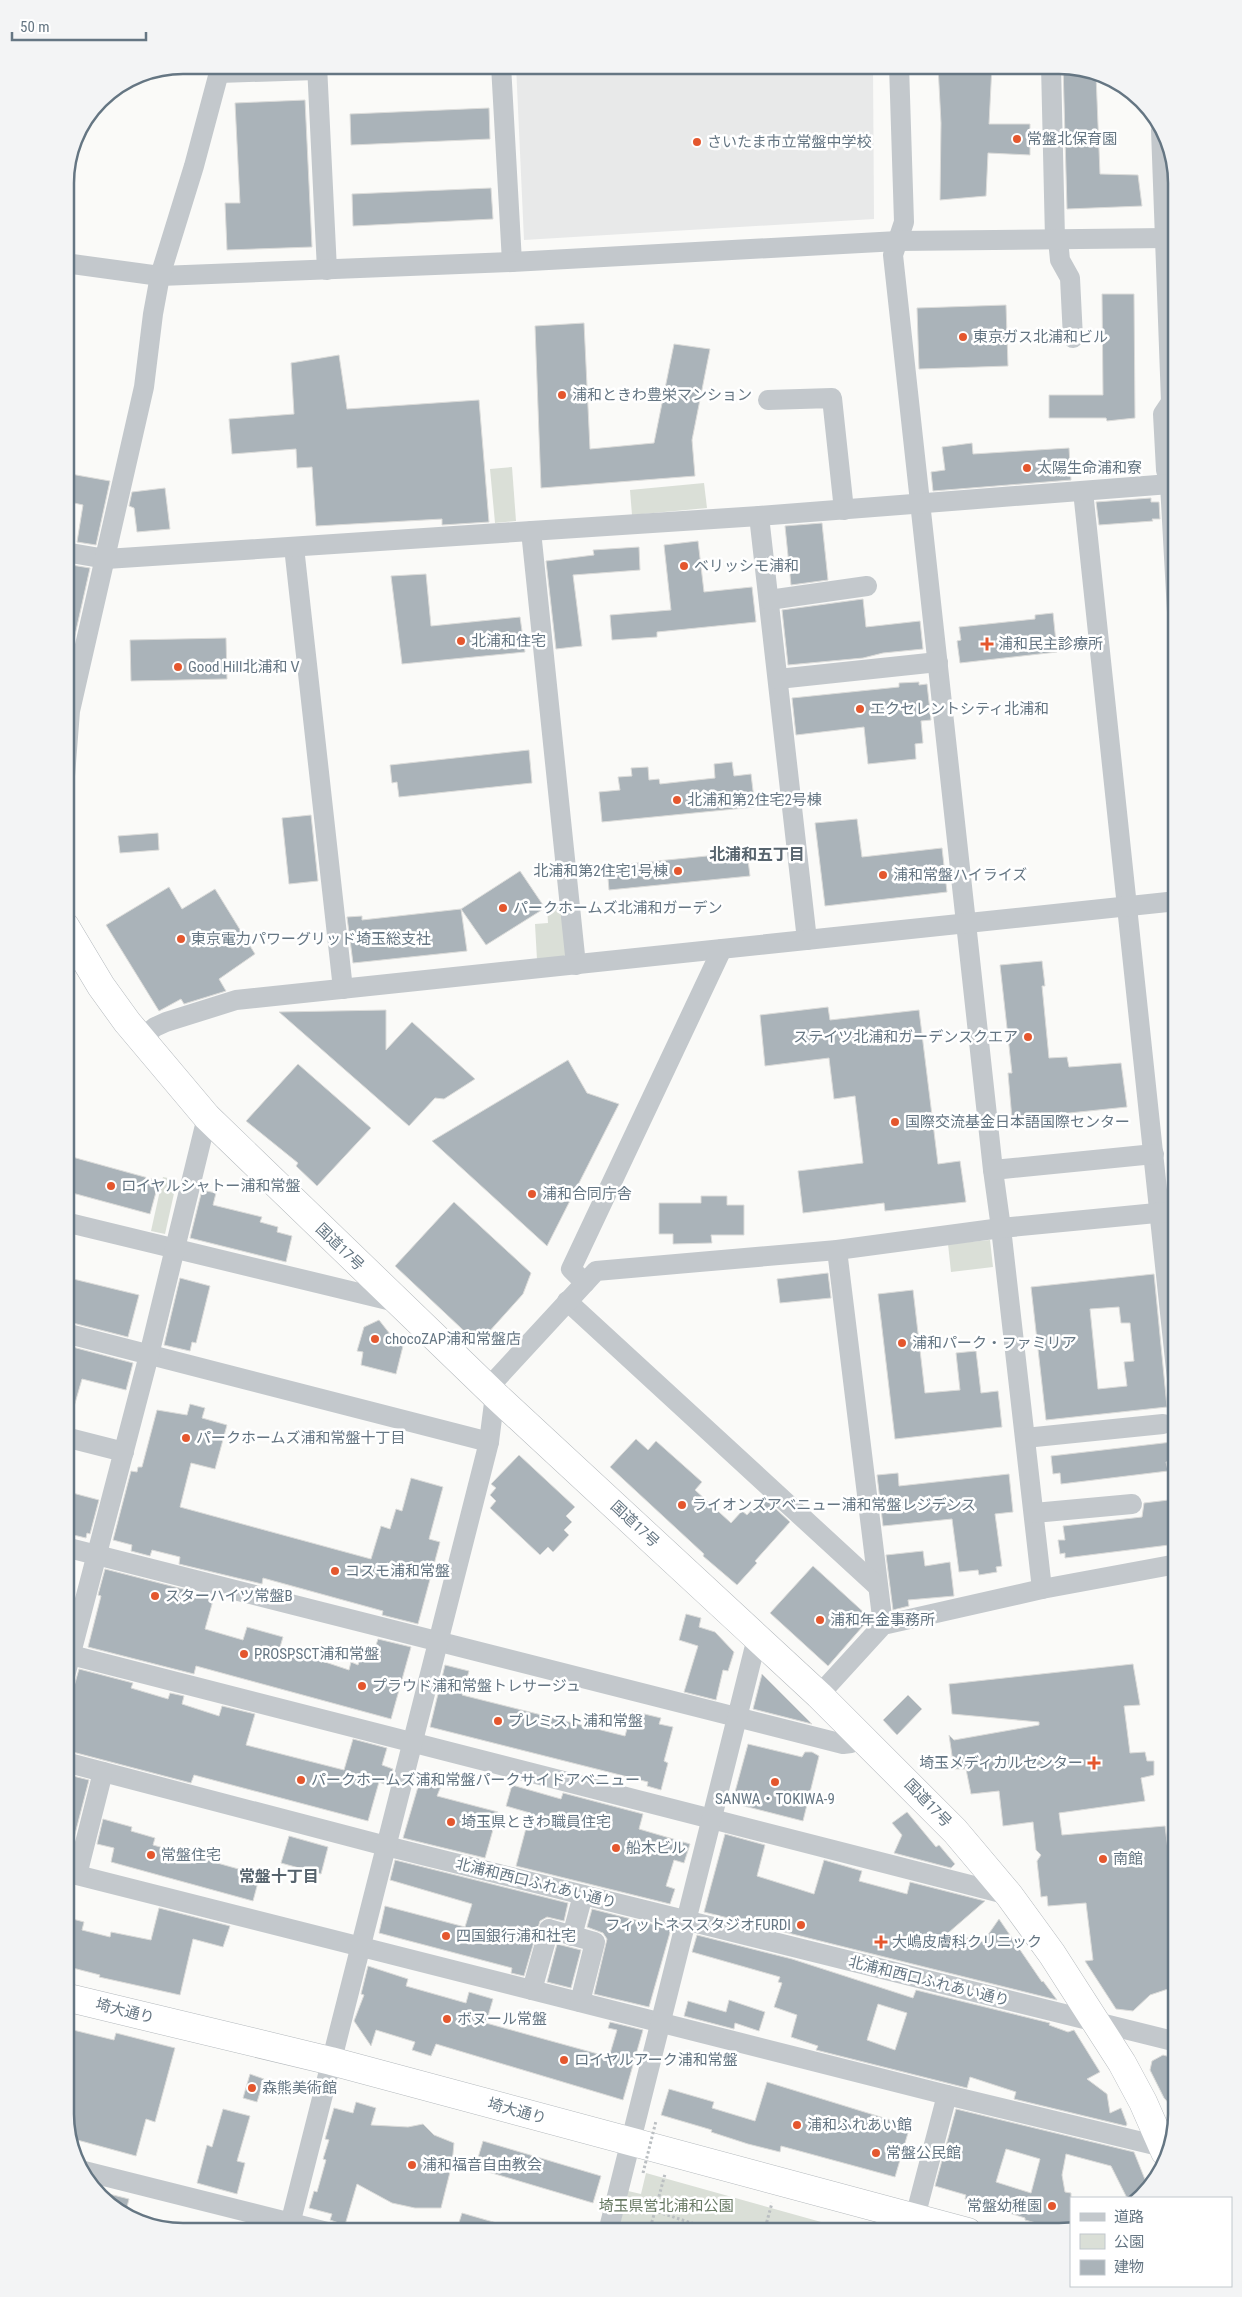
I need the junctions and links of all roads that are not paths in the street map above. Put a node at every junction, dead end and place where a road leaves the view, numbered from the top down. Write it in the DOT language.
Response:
graph roads {
  1 [pos="219,74"];
  2 [pos="317,74"];
  3 [pos="502,74"];
  4 [pos="899,74"];
  5 [pos="1051,74"];
  6 [pos="1162,146"];
  7 [pos="1167,238"];
  8 [pos="1056,239"];
  9 [pos="898,241"];
  10 [pos="512,262"];
  11 [pos="74,264"];
  12 [pos="327,270"];
  13 [pos="160,276"];
  14 [pos="1168,279"];
  15 [pos="1073,338"];
  16 [pos="768,400"];
  17 [pos="1168,407"];
  18 [pos="1168,477"];
  19 [pos="1168,484"];
  20 [pos="1083,491"];
  21 [pos="920,503"];
  22 [pos="844,510"];
  23 [pos="759,516"];
  24 [pos="531,531"];
  25 [pos="294,547"];
  26 [pos="74,554"];
  27 [pos="106,560"];
  28 [pos="867,586"];
  29 [pos="769,600"];
  30 [pos="938,662"];
  31 [pos="778,679"];
  32 [pos="74,694"];
  33 [pos="1168,902"];
  34 [pos="1128,907"];
  35 [pos="967,923"];
  36 [pos="808,940"];
  37 [pos="74,941"];
  38 [pos="722,949"];
  39 [pos="576,965"];
  40 [pos="343,989"];
  41 [pos="140,1039"];
  42 [pos="207,1117"];
  43 [pos="1154,1154"];
  44 [pos="993,1170"];
  45 [pos="1168,1208"];
  46 [pos="1168,1212"];
  47 [pos="74,1224"];
  48 [pos="1001,1228"];
  49 [pos="173,1250"];
  50 [pos="837,1250"];
  51 [pos="585,1283"];
  52 [pos="568,1301"];
  53 [pos="396,1302"];
  54 [pos="74,1335"];
  55 [pos="149,1355"];
  56 [pos="491,1392"];
  57 [pos="1163,1424"];
  58 [pos="1025,1438"];
  59 [pos="74,1439"];
  60 [pos="489,1442"];
  61 [pos="124,1452"];
  62 [pos="1132,1504"];
  63 [pos="1034,1513"];
  64 [pos="74,1549"];
  65 [pos="97,1555"];
  66 [pos="1168,1566"];
  67 [pos="878,1587"];
  68 [pos="1042,1588"];
  69 [pos="883,1625"];
  70 [pos="757,1638"];
  71 [pos="438,1642"];
  72 [pos="74,1643"];
  73 [pos="74,1656"];
  74 [pos="819,1695"];
  75 [pos="738,1718"];
  76 [pos="860,1736"];
  77 [pos="412,1742"];
  78 [pos="74,1764"];
  79 [pos="103,1772"];
  80 [pos="711,1819"];
  81 [pos="386,1846"];
  82 [pos="74,1864"];
  83 [pos="74,1875"];
  84 [pos="583,1895"];
  85 [pos="1009,1895"];
  86 [pos="686,1920"];
  87 [pos="572,1936"];
  88 [pos="360,1947"];
  89 [pos="532,1990"];
  90 [pos="74,1999"];
  91 [pos="580,2002"];
  92 [pos="660,2022"];
  93 [pos="1096,2022"];
  94 [pos="1168,2040"];
  95 [pos="331,2061"];
  96 [pos="947,2095"];
  97 [pos="630,2141"];
  98 [pos="1163,2147"];
  99 [pos="1162,2149"];
  100 [pos="91,2173"];
  101 [pos="915,2218"];
  102 [pos="274,2223"];
  103 [pos="290,2223"];
  104 [pos="610,2223"];
  105 [pos="934,2223"];
  1 -- 13 [label="street"];
  2 -- 12 [label="street"];
  3 -- 10 [label="street"];
  4 -- 9 [label="street"];
  5 -- 8 [label="street"];
  6 -- 7 [label="street"];
  7 -- 8 [label="street"];
  7 -- 14 [label="street"];
  8 -- 9 [label="street"];
  8 -- 15 [label="street"];
  9 -- 10 [label="street"];
  9 -- 21 [label="street"];
  10 -- 12 [label="street"];
  11 -- 13 [label="street"];
  12 -- 13 [label="street"];
  13 -- 27 [label="street"];
  16 -- 22 [label="street"];
  17 -- 18 [label="street"];
  19 -- 20 [label="street"];
  20 -- 21 [label="street"];
  20 -- 34 [label="street"];
  21 -- 22 [label="street"];
  21 -- 30 [label="street"];
  22 -- 23 [label="street"];
  23 -- 24 [label="street"];
  23 -- 29 [label="street"];
  24 -- 25 [label="street"];
  24 -- 39 [label="street"];
  25 -- 27 [label="street"];
  25 -- 40 [label="street"];
  26 -- 27 [label="street"];
  27 -- 32 [label="street"];
  28 -- 29 [label="street"];
  29 -- 31 [label="street"];
  30 -- 31 [label="street"];
  30 -- 35 [label="street"];
  31 -- 36 [label="street"];
  33 -- 34 [label="street"];
  34 -- 35 [label="street"];
  34 -- 43 [label="street"];
  35 -- 36 [label="street"];
  35 -- 44 [label="street"];
  36 -- 38 [label="street"];
  37 -- 41 [label="highway, 国道17号"];
  38 -- 39 [label="street"];
  38 -- 51 [label="street"];
  39 -- 40 [label="street"];
  40 -- 41 [label="street"];
  41 -- 42 [label="highway, 国道17号"];
  42 -- 49 [label="street"];
  42 -- 53 [label="highway, 国道17号"];
  43 -- 44 [label="street"];
  43 -- 45 [label="street"];
  44 -- 48 [label="street"];
  46 -- 48 [label="street"];
  47 -- 49 [label="street"];
  48 -- 50 [label="street"];
  48 -- 58 [label="street"];
  49 -- 53 [label="street"];
  49 -- 55 [label="street"];
  50 -- 51 [label="street"];
  50 -- 67 [label="street"];
  51 -- 52 [label="street"];
  52 -- 56 [label="street"];
  52 -- 67 [label="street"];
  53 -- 56 [label="highway, 国道17号"];
  54 -- 55 [label="street"];
  55 -- 60 [label="street"];
  55 -- 61 [label="street"];
  56 -- 60 [label="street"];
  56 -- 70 [label="highway, 国道17号"];
  57 -- 58 [label="street"];
  58 -- 63 [label="street"];
  59 -- 61 [label="street"];
  60 -- 71 [label="street"];
  61 -- 65 [label="street"];
  62 -- 63 [label="street"];
  63 -- 68 [label="street"];
  64 -- 65 [label="street"];
  65 -- 71 [label="street"];
  65 -- 72 [label="street"];
  66 -- 68 [label="street"];
  67 -- 69 [label="street"];
  68 -- 69 [label="street"];
  69 -- 74 [label="street"];
  70 -- 74 [label="highway, 国道17号"];
  70 -- 75 [label="street"];
  71 -- 75 [label="street"];
  71 -- 77 [label="street"];
  73 -- 77 [label="street"];
  74 -- 76 [label="highway, 国道17号"];
  75 -- 76 [label="street"];
  75 -- 80 [label="street"];
  76 -- 85 [label="highway, 国道17号"];
  77 -- 80 [label="street"];
  77 -- 81 [label="street"];
  78 -- 79 [label="street, 北浦和西口ふれあい通り"];
  79 -- 81 [label="street, 北浦和西口ふれあい通り"];
  79 -- 82 [label="street"];
  80 -- 85 [label="street"];
  80 -- 86 [label="street"];
  81 -- 84 [label="street, 北浦和西口ふれあい通り"];
  81 -- 88 [label="street"];
  83 -- 88 [label="street"];
  84 -- 86 [label="street, 北浦和西口ふれあい通り"];
  84 -- 87 [label="street"];
  85 -- 93 [label="highway, 国道17号"];
  86 -- 92 [label="street"];
  86 -- 93 [label="street, 北浦和西口ふれあい通り"];
  87 -- 89 [label="street"];
  87 -- 91 [label="street"];
  88 -- 89 [label="street"];
  88 -- 95 [label="street"];
  89 -- 91 [label="street"];
  90 -- 95 [label="highway, 埼大通り"];
  91 -- 92 [label="street"];
  92 -- 96 [label="street"];
  92 -- 97 [label="street"];
  93 -- 94 [label="street, 北浦和西口ふれあい通り"];
  93 -- 98 [label="highway, 国道17号"];
  95 -- 97 [label="highway, 埼大通り"];
  95 -- 103 [label="street"];
  96 -- 99 [label="street"];
  96 -- 101 [label="street"];
  97 -- 101 [label="highway, 埼大通り"];
  97 -- 104 [label="street"];
  100 -- 102 [label="street"];
  101 -- 105 [label="highway, 埼大通り"];
}
